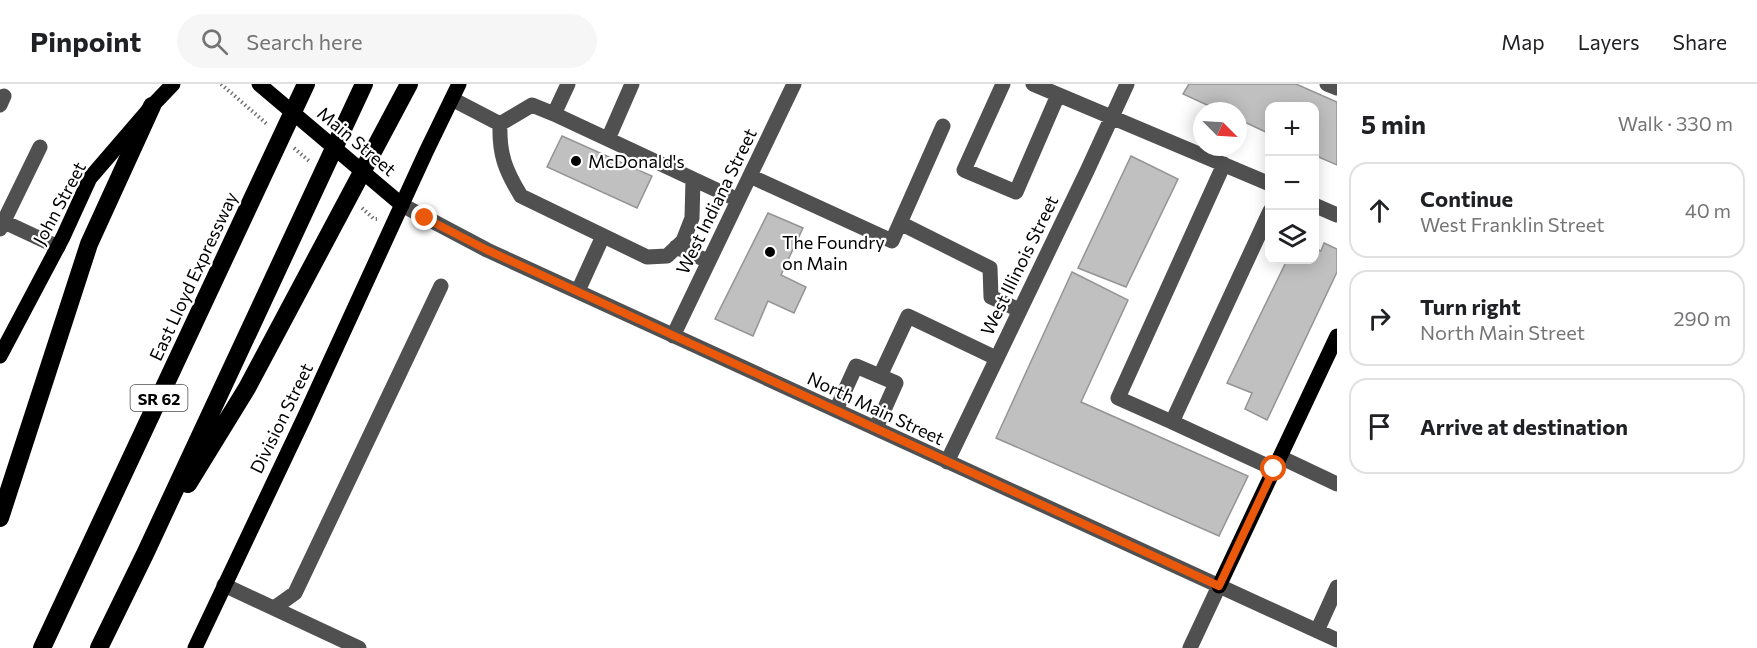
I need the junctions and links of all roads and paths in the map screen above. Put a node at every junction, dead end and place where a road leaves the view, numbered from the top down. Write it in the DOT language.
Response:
graph roads {
  1 [pos="172,84"];
  2 [pos="259,84"];
  3 [pos="306,84"];
  4 [pos="364,84"];
  5 [pos="409,84"];
  6 [pos="459,84"];
  7 [pos="568,84"];
  8 [pos="632,84"];
  9 [pos="794,84"];
  10 [pos="1003,84"];
  11 [pos="1033,84"];
  12 [pos="1127,84"];
  13 [pos="1327,84"];
  14 [pos="1337,88"];
  15 [pos="1058,95"];
  16 [pos="452,99"];
  17 [pos="152,106"];
  18 [pos="554,114"];
  19 [pos="1111,118"];
  20 [pos="500,123"];
  21 [pos="943,126"];
  22 [pos="608,139"];
  23 [pos="40,147"];
  24 [pos="1224,164"];
  25 [pos="750,176"];
  26 [pos="693,179"];
  27 [pos="1265,182"];
  28 [pos="738,200"];
  29 [pos="402,205"];
  30 [pos="1319,207"];
  31 [pos="1337,215"];
  32 [pos="1265,220"];
  33 [pos="900,223"];
  34 [pos="1,224"];
  35 [pos="603,236"];
  36 [pos="58,247"];
  37 [pos="676,247"];
  38 [pos="708,261"];
  39 [pos="441,286"];
  40 [pos="578,291"];
  41 [pos="1019,310"];
  42 [pos="673,336"];
  43 [pos="1337,336"];
  44 [pos="0,356"];
  45 [pos="996,358"];
  46 [pos="880,376"];
  47 [pos="836,410"];
  48 [pos="1172,422"];
  49 [pos="876,428"];
  50 [pos="947,462"];
  51 [pos="1277,463"];
  52 [pos="1337,484"];
  53 [pos="0,518"];
  54 [pos="145,554"];
  55 [pos="224,585"];
  56 [pos="1219,586"];
  57 [pos="1337,587"];
  58 [pos="274,608"];
  59 [pos="1317,631"];
  60 [pos="1337,640"];
  61 [pos="42,648"];
  62 [pos="99,648"];
  63 [pos="195,648"];
  64 [pos="359,648"];
  65 [pos="1190,648"];
  1 -- 17 [label="main road, John Street"];
  2 -- 29 [label="main road, Main Street"];
  3 -- 61 [label="highway, East Lloyd Expressway / SR 62"];
  4 -- 54 [label="highway, SR 62"];
  5 -- 54 [label="highway"];
  6 -- 16 [label="main road, Division Street"];
  7 -- 18 [label="street"];
  8 -- 22 [label="street"];
  9 -- 25 [label="street, West Indiana Street"];
  10 -- 15 [label="street"];
  11 -- 15 [label="street"];
  12 -- 19 [label="street, West Illinois Street"];
  13 -- 14 [label="street"];
  15 -- 19 [label="street"];
  16 -- 20 [label="street"];
  16 -- 29 [label="main road, Division Street"];
  17 -- 36 [label="main road, John Street"];
  17 -- 53 [label="highway"];
  18 -- 20 [label="street"];
  18 -- 22 [label="street"];
  19 -- 24 [label="street"];
  19 -- 41 [label="street, West Illinois Street"];
  20 -- 35 [label="street"];
  21 -- 33 [label="street"];
  22 -- 26 [label="street"];
  23 -- 34 [label="street"];
  24 -- 27 [label="street"];
  24 -- 48 [label="street"];
  25 -- 28 [label="street, West Indiana Street"];
  25 -- 33 [label="street"];
  26 -- 28 [label="street"];
  26 -- 37 [label="street"];
  28 -- 38 [label="street, West Indiana Street"];
  29 -- 40 [label="street, North Main Street"];
  29 -- 55 [label="main road, Division Street"];
  30 -- 31 [label="street"];
  32 -- 48 [label="street"];
  33 -- 41 [label="street"];
  34 -- 36 [label="street"];
  35 -- 37 [label="street"];
  35 -- 40 [label="street"];
  36 -- 44 [label="main road, John Street"];
  37 -- 38 [label="street"];
  38 -- 42 [label="street, West Indiana Street"];
  39 -- 58 [label="street"];
  40 -- 42 [label="street, North Main Street"];
  41 -- 45 [label="street, West Illinois Street"];
  42 -- 47 [label="street, North Main Street"];
  43 -- 51 [label="main road"];
  45 -- 46 [label="street"];
  45 -- 50 [label="street, West Illinois Street"];
  46 -- 47 [label="street"];
  46 -- 49 [label="street"];
  47 -- 49 [label="street, North Main Street"];
  48 -- 51 [label="street"];
  49 -- 50 [label="street, North Main Street"];
  50 -- 56 [label="street, North Main Street"];
  51 -- 52 [label="street"];
  51 -- 56 [label="main road"];
  54 -- 62 [label="highway, SR 62"];
  55 -- 58 [label="street"];
  55 -- 63 [label="main road, Division Street"];
  56 -- 59 [label="street, North Main Street"];
  56 -- 65 [label="street"];
  57 -- 59 [label="street"];
  58 -- 64 [label="street"];
  59 -- 60 [label="street, North Main Street"];
}
